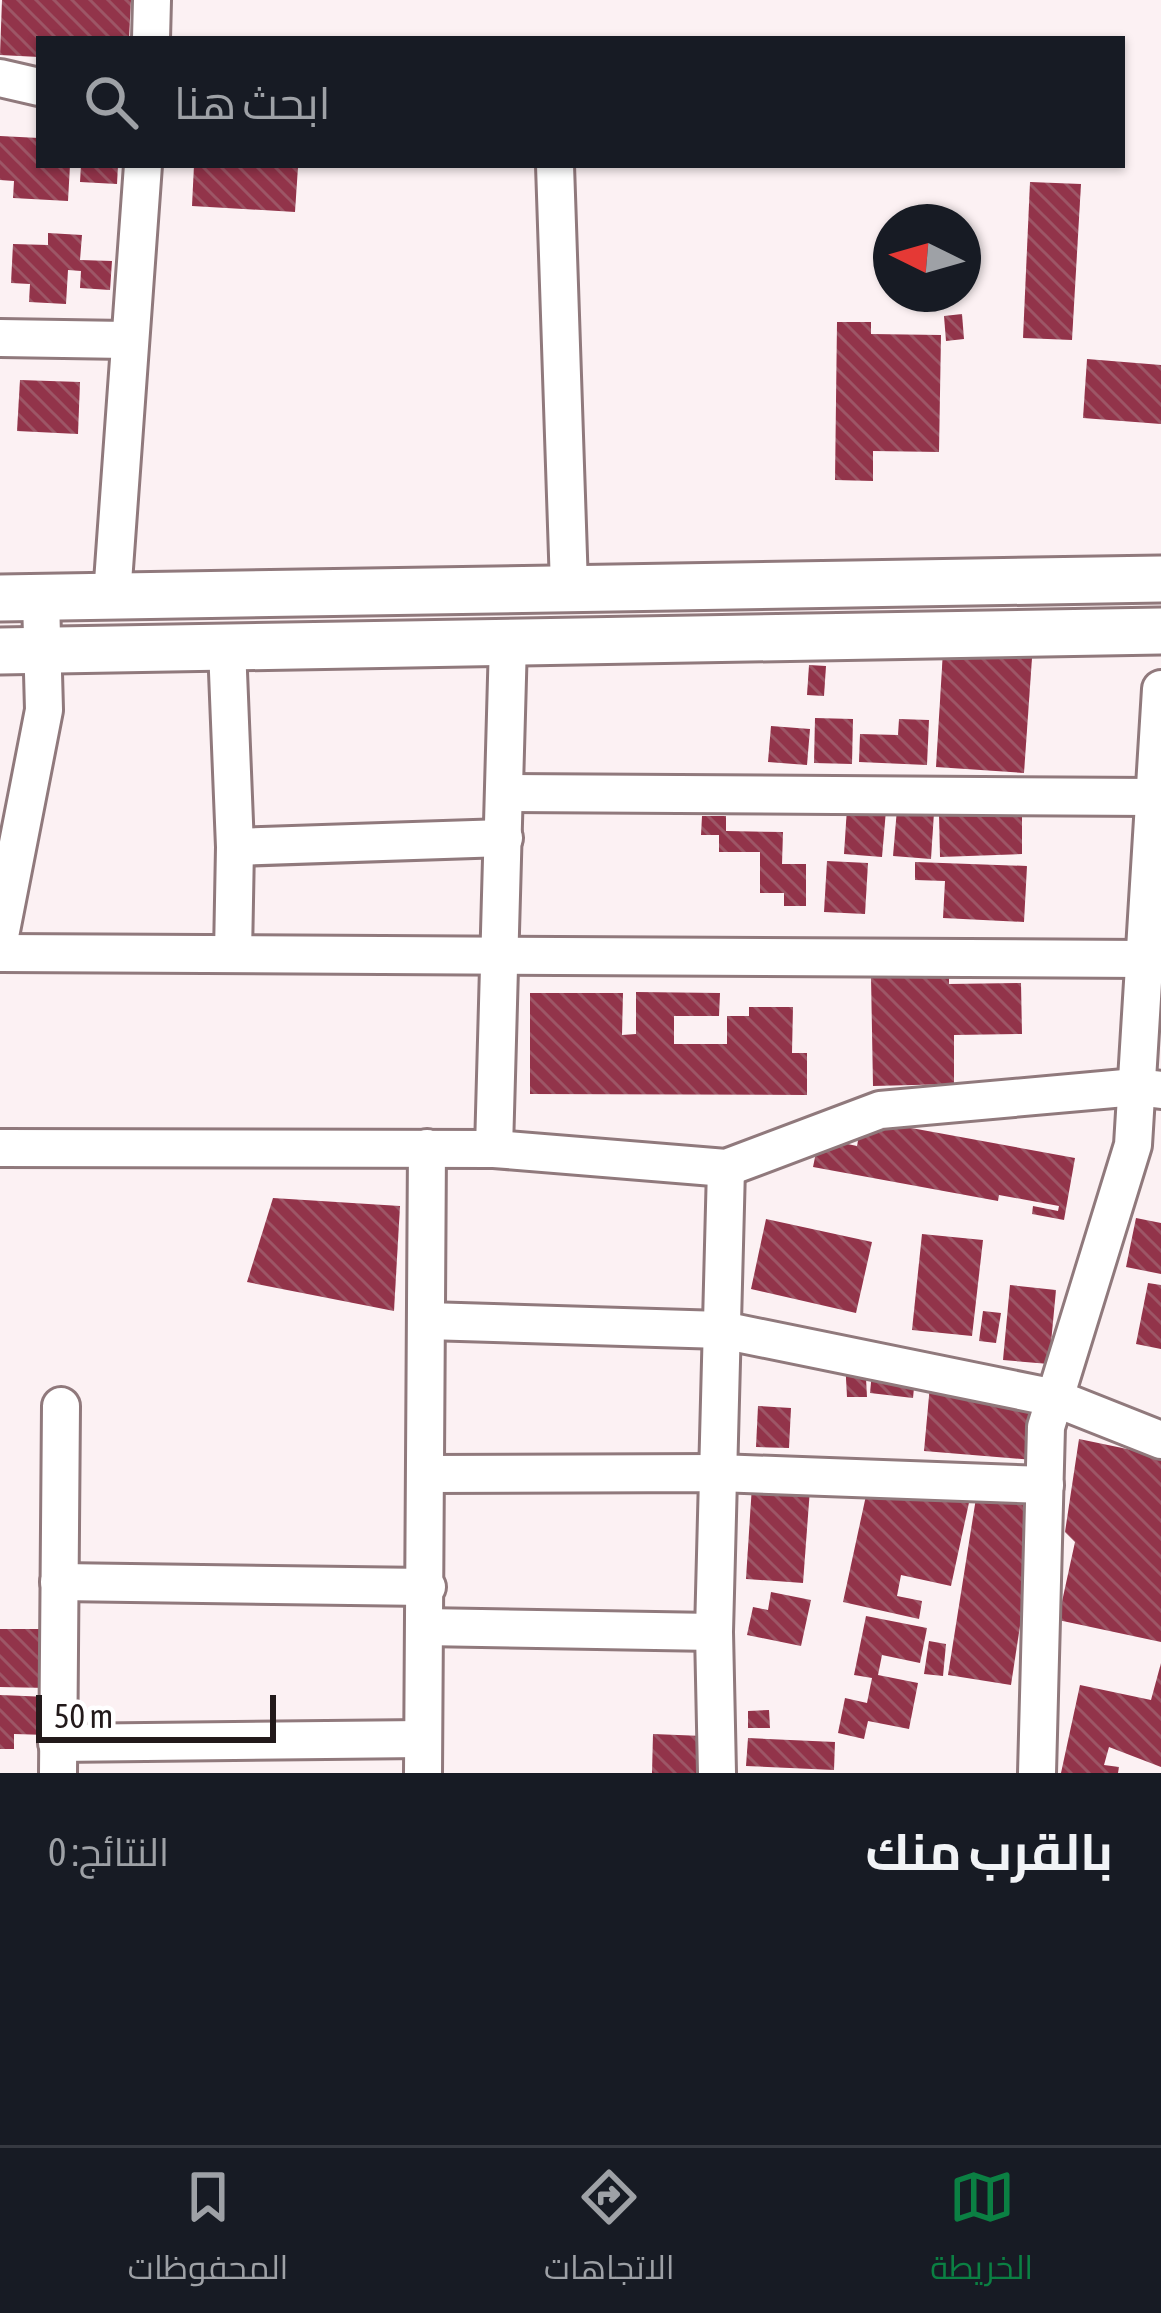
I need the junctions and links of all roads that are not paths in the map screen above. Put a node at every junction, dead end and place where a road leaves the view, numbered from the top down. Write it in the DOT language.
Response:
graph roads {
  1 [pos="152,0"];
  2 [pos="151,36"];
  3 [pos="0,78"];
  4 [pos="36,85"];
  5 [pos="143,168"];
  6 [pos="554,168"];
  7 [pos="0,338"];
  8 [pos="127,340"];
  9 [pos="1161,580"];
  10 [pos="569,586"];
  11 [pos="112,596"];
  12 [pos="20,598"];
  13 [pos="1161,631"];
  14 [pos="508,642"];
  15 [pos="227,647"];
  16 [pos="21,651"];
  17 [pos="1161,689"];
  18 [pos="505,793"];
  19 [pos="1154,797"];
  20 [pos="504,838"];
  21 [pos="236,847"];
  22 [pos="0,936"];
  23 [pos="1150,940"];
  24 [pos="0,953"];
  25 [pos="232,954"];
  26 [pos="502,956"];
  27 [pos="1149,1089"];
  28 [pos="0,1148"];
  29 [pos="427,1148"];
  30 [pos="494,1149"];
  31 [pos="726,1168"];
  32 [pos="427,1321"];
  33 [pos="722,1330"];
  34 [pos="1055,1398"];
  35 [pos="61,1406"];
  36 [pos="1161,1440"];
  37 [pos="718,1473"];
  38 [pos="427,1474"];
  39 [pos="1045,1485"];
  40 [pos="59,1582"];
  41 [pos="427,1587"];
  42 [pos="424,1627"];
  43 [pos="714,1631"];
  44 [pos="423,1756"];
  45 [pos="58,1758"];
  46 [pos="717,1773"];
  47 [pos="1037,1773"];
  1 -- 2 [label="street"];
  3 -- 4 [label="street"];
  5 -- 8 [label="street"];
  6 -- 10 [label="street"];
  7 -- 8 [label="street"];
  8 -- 11 [label="street"];
  9 -- 10 [label="main road"];
  10 -- 11 [label="main road"];
  11 -- 12 [label="main road"];
  12 -- 16 [label="street"];
  13 -- 14 [label="main road"];
  14 -- 15 [label="main road"];
  14 -- 18 [label="street"];
  15 -- 16 [label="main road"];
  15 -- 21 [label="street"];
  16 -- 22 [label="street"];
  17 -- 19 [label="street"];
  18 -- 19 [label="street"];
  18 -- 20 [label="street"];
  19 -- 23 [label="street"];
  20 -- 21 [label="street"];
  20 -- 26 [label="street"];
  21 -- 25 [label="street"];
  23 -- 26 [label="street"];
  23 -- 27 [label="street"];
  24 -- 25 [label="street"];
  25 -- 26 [label="street"];
  26 -- 30 [label="street"];
  27 -- 31 [label="street"];
  27 -- 34 [label="street"];
  28 -- 29 [label="street"];
  29 -- 30 [label="street"];
  29 -- 32 [label="street"];
  30 -- 31 [label="street"];
  31 -- 33 [label="street"];
  32 -- 33 [label="street"];
  32 -- 38 [label="street"];
  33 -- 34 [label="street"];
  33 -- 37 [label="street"];
  34 -- 36 [label="street"];
  34 -- 39 [label="street"];
  35 -- 40 [label="street"];
  37 -- 38 [label="street"];
  37 -- 39 [label="street"];
  37 -- 43 [label="street"];
  38 -- 41 [label="street"];
  39 -- 47 [label="street"];
  40 -- 41 [label="street"];
  40 -- 45 [label="street"];
  41 -- 42 [label="street"];
  42 -- 43 [label="street"];
  42 -- 44 [label="street"];
  43 -- 46 [label="street"];
  44 -- 45 [label="street"];
}
